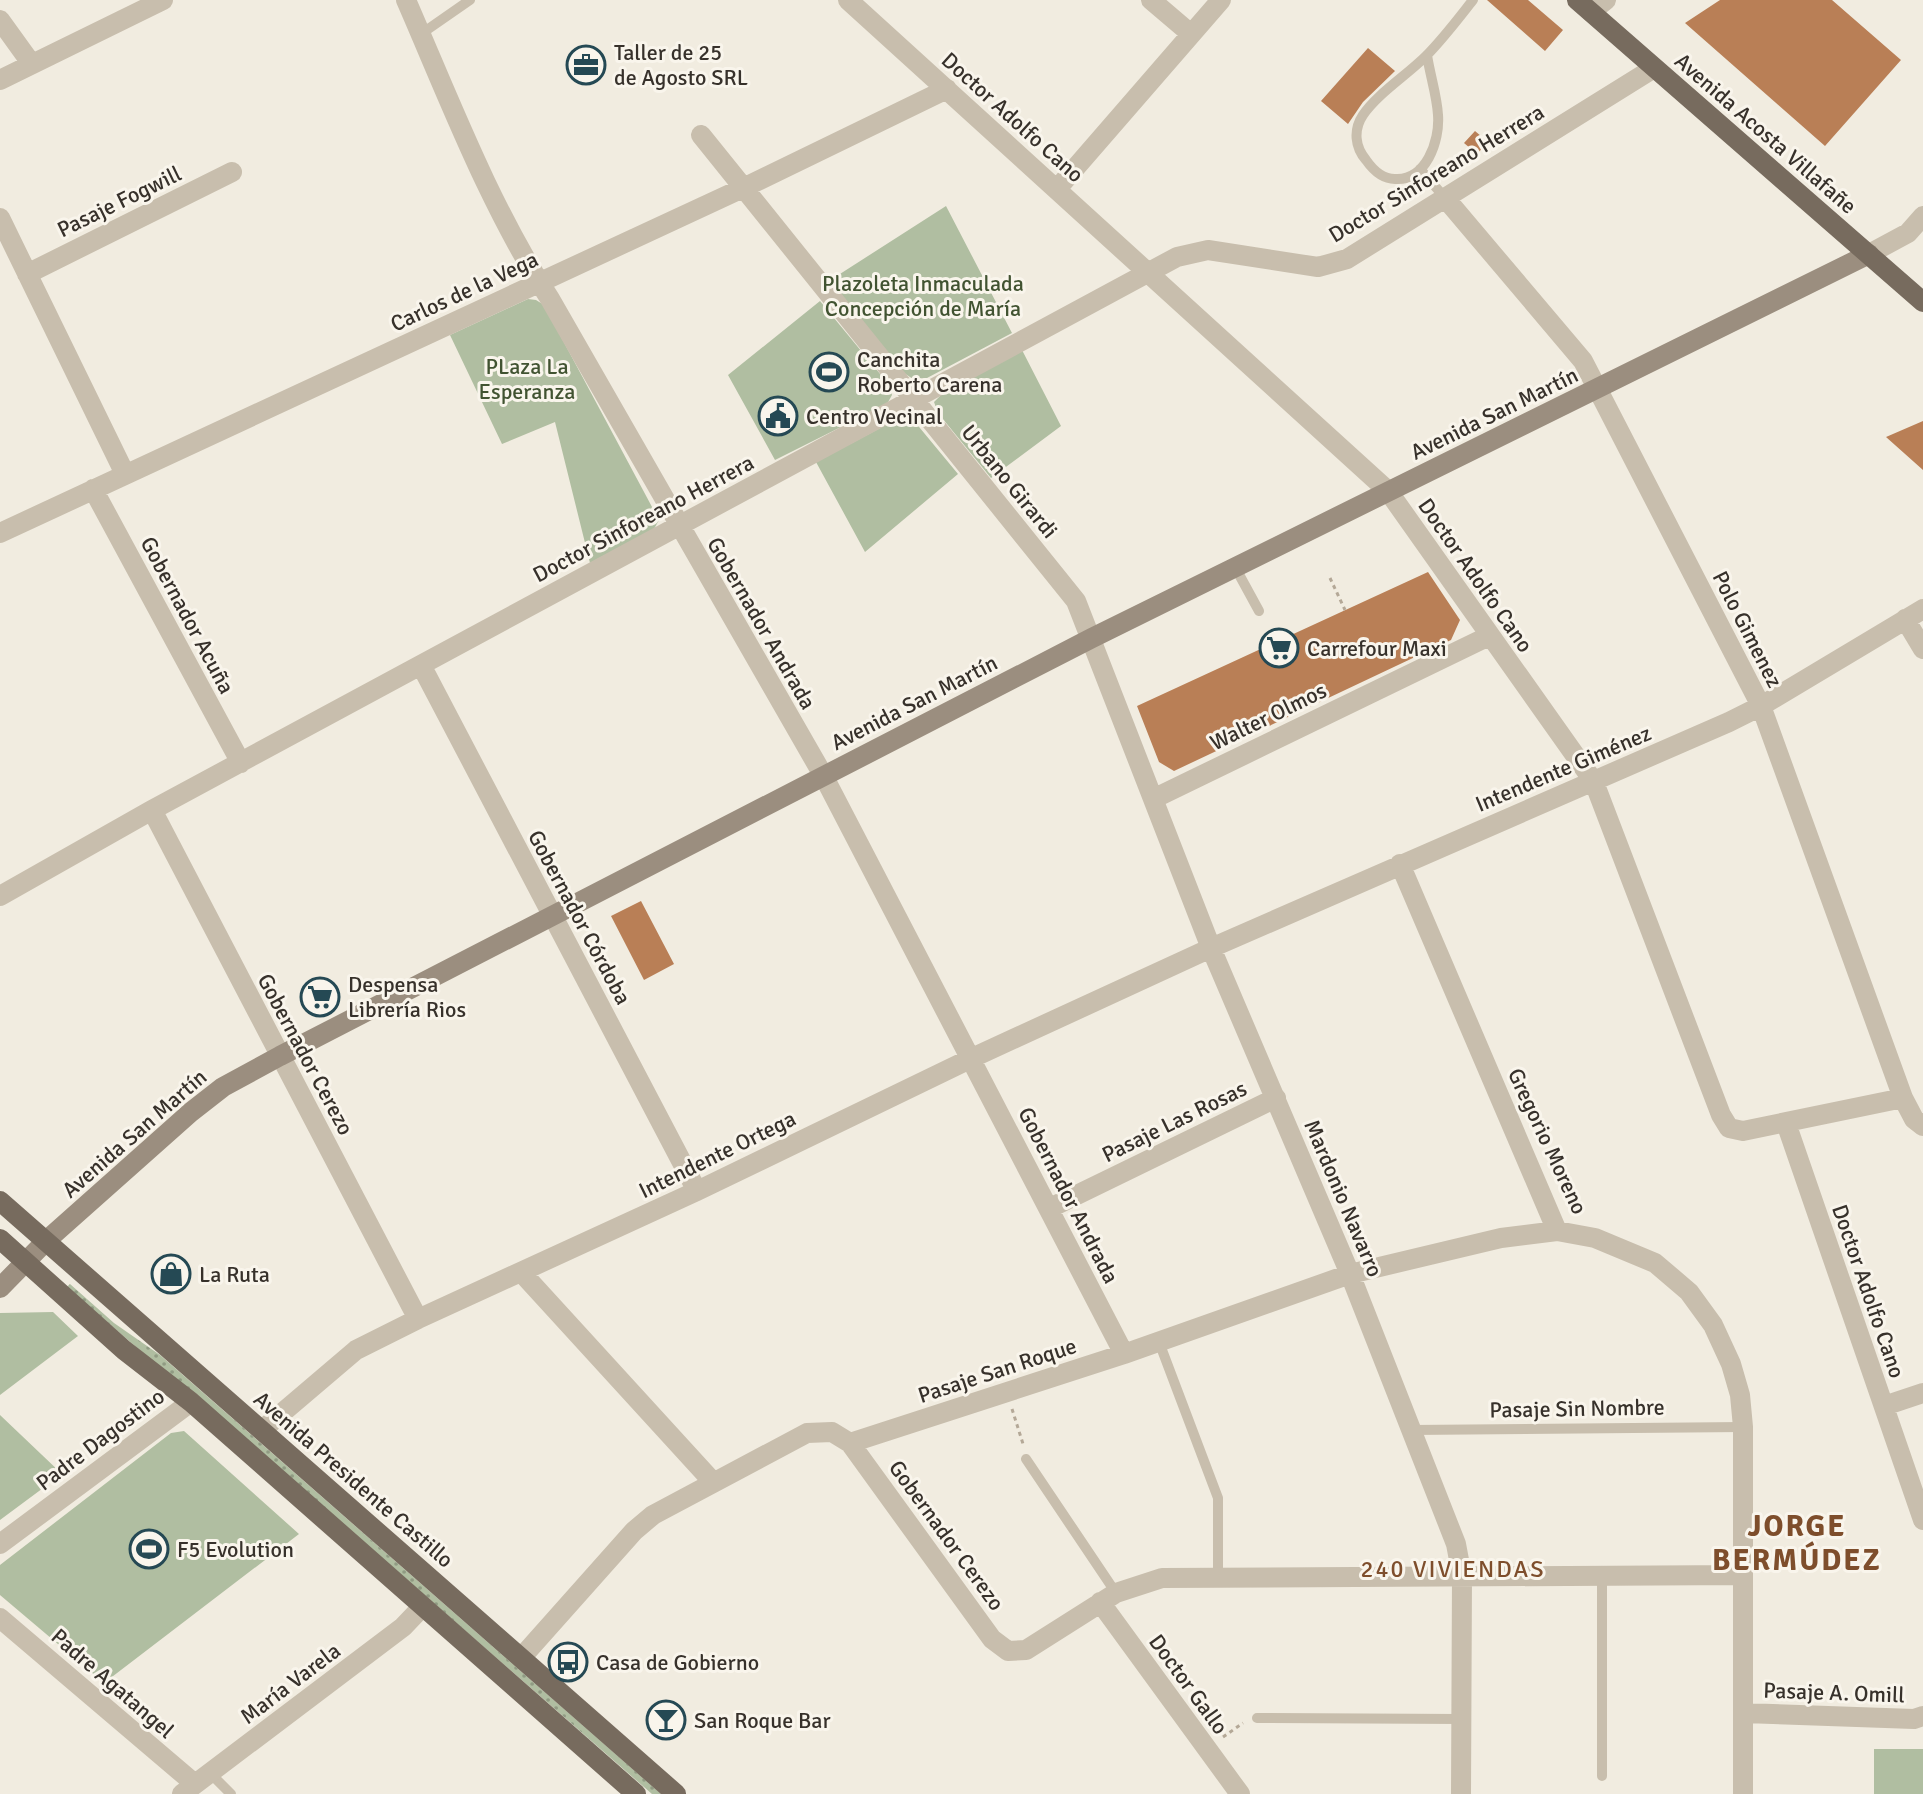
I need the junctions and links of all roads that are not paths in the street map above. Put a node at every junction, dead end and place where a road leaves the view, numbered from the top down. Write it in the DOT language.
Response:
graph roads {
  1 [pos="163,0"];
  2 [pos="406,0"];
  3 [pos="470,0"];
  4 [pos="848,0"];
  5 [pos="1151,0"];
  6 [pos="1221,0"];
  7 [pos="1473,0"];
  8 [pos="1591,4"];
  9 [pos="0,20"];
  10 [pos="421,34"];
  11 [pos="1191,34"];
  12 [pos="1427,55"];
  13 [pos="31,63"];
  14 [pos="1654,68"];
  15 [pos="0,80"];
  16 [pos="947,89"];
  17 [pos="701,135"];
  18 [pos="1420,169"];
  19 [pos="232,172"];
  20 [pos="743,188"];
  21 [pos="1057,189"];
  22 [pos="1446,199"];
  23 [pos="1923,216"];
  24 [pos="0,218"];
  25 [pos="1869,254"];
  26 [pos="1147,272"];
  27 [pos="27,274"];
  28 [pos="539,282"];
  29 [pos="1923,302"];
  30 [pos="1598,390"];
  31 [pos="912,400"];
  32 [pos="125,474"];
  33 [pos="93,489"];
  34 [pos="1388,491"];
  35 [pos="678,526"];
  36 [pos="0,533"];
  37 [pos="1235,567"];
  38 [pos="1259,611"];
  39 [pos="1914,614"];
  40 [pos="1489,636"];
  41 [pos="1092,638"];
  42 [pos="1923,649"];
  43 [pos="421,665"];
  44 [pos="1761,706"];
  45 [pos="241,763"];
  46 [pos="823,775"];
  47 [pos="1594,782"];
  48 [pos="1155,798"];
  49 [pos="152,810"];
  50 [pos="1400,864"];
  51 [pos="0,896"];
  52 [pos="552,915"];
  53 [pos="1211,948"];
  54 [pos="280,1056"];
  55 [pos="972,1058"];
  56 [pos="1276,1098"];
  57 [pos="1903,1098"];
  58 [pos="1786,1123"];
  59 [pos="1923,1126"];
  60 [pos="697,1191"];
  61 [pos="0,1201"];
  62 [pos="1050,1208"];
  63 [pos="1557,1231"];
  64 [pos="0,1239"];
  65 [pos="47,1240"];
  66 [pos="25,1261"];
  67 [pos="0,1270"];
  68 [pos="522,1273"];
  69 [pos="1350,1274"];
  70 [pos="0,1288"];
  71 [pos="418,1319"];
  72 [pos="1159,1342"];
  73 [pos="1124,1354"];
  74 [pos="1923,1393"];
  75 [pos="191,1402"];
  76 [pos="1884,1406"];
  77 [pos="1743,1427"];
  78 [pos="262,1430"];
  79 [pos="1411,1430"];
  80 [pos="850,1443"];
  81 [pos="1026,1459"];
  82 [pos="713,1482"];
  83 [pos="1923,1520"];
  84 [pos="0,1544"];
  85 [pos="1602,1575"];
  86 [pos="1743,1575"];
  87 [pos="1462,1576"];
  88 [pos="1218,1577"];
  89 [pos="1108,1598"];
  90 [pos="423,1606"];
  91 [pos="0,1618"];
  92 [pos="521,1658"];
  93 [pos="1744,1713"];
  94 [pos="1923,1716"];
  95 [pos="1257,1718"];
  96 [pos="1461,1719"];
  97 [pos="1602,1776"];
  98 [pos="196,1784"];
  99 [pos="231,1794"];
  100 [pos="636,1794"];
  101 [pos="676,1794"];
  102 [pos="1240,1794"];
  103 [pos="1461,1794"];
  104 [pos="1743,1794"];
  1 -- 13 [label="street"];
  2 -- 10 [label="street, Gobernador Andrada"];
  3 -- 10 [label="lane"];
  4 -- 16 [label="street, Doctor Adolfo Cano"];
  5 -- 11 [label="street"];
  6 -- 11 [label="street"];
  7 -- 12 [label="lane"];
  8 -- 14 [label="main road, Avenida Acosta Villafañe"];
  9 -- 13 [label="street"];
  10 -- 28 [label="street, Gobernador Andrada"];
  11 -- 21 [label="street"];
  12 -- 18 [label="lane"];
  12 -- 18 [label="lane"];
  13 -- 15 [label="street"];
  14 -- 22 [label="street, Doctor Sinforeano Herrera"];
  14 -- 25 [label="main road, Avenida Acosta Villafañe"];
  16 -- 20 [label="street, Carlos de la Vega"];
  16 -- 21 [label="street, Doctor Adolfo Cano"];
  17 -- 20 [label="street, Urbano Girardi"];
  18 -- 22 [label="lane"];
  19 -- 27 [label="street, Pasaje Fogwill"];
  20 -- 28 [label="street, Carlos de la Vega"];
  20 -- 31 [label="street, Urbano Girardi"];
  21 -- 26 [label="street, Doctor Adolfo Cano"];
  22 -- 26 [label="street, Doctor Sinforeano Herrera"];
  22 -- 30 [label="street, Polo Gimenez"];
  23 -- 25 [label="street"];
  24 -- 27 [label="street"];
  25 -- 29 [label="main road, Avenida Acosta Villafañe"];
  25 -- 30 [label="main road, Avenida San Martín"];
  26 -- 31 [label="street, Doctor Sinforeano Herrera"];
  26 -- 34 [label="street, Doctor Adolfo Cano"];
  27 -- 32 [label="street"];
  28 -- 32 [label="street, Carlos de la Vega"];
  28 -- 35 [label="street, Gobernador Andrada"];
  30 -- 34 [label="main road, Avenida San Martín"];
  30 -- 44 [label="street, Polo Gimenez"];
  31 -- 35 [label="street, Doctor Sinforeano Herrera"];
  31 -- 41 [label="street, Urbano Girardi"];
  32 -- 33 [label="street, Carlos de la Vega"];
  33 -- 36 [label="street, Carlos de la Vega"];
  33 -- 45 [label="street, Gobernador Acuña"];
  34 -- 37 [label="main road, Avenida San Martín"];
  34 -- 40 [label="street, Doctor Adolfo Cano"];
  35 -- 43 [label="street, Doctor Sinforeano Herrera"];
  35 -- 46 [label="street, Gobernador Andrada"];
  37 -- 38 [label="lane"];
  37 -- 41 [label="main road, Avenida San Martín"];
  39 -- 42 [label="street"];
  39 -- 44 [label="street, Intendente Giménez"];
  40 -- 47 [label="street, Doctor Adolfo Cano"];
  40 -- 48 [label="street, Walter Olmos"];
  41 -- 46 [label="main road, Avenida San Martín"];
  41 -- 48 [label="street, Mardonio Navarro"];
  43 -- 45 [label="street, Doctor Sinforeano Herrera"];
  43 -- 52 [label="street, Gobernador Córdoba"];
  44 -- 47 [label="street, Intendente Giménez"];
  44 -- 57 [label="street, Polo Gimenez"];
  45 -- 49 [label="street, Doctor Sinforeano Herrera"];
  46 -- 52 [label="main road, Avenida San Martín"];
  46 -- 55 [label="street, Gobernador Andrada"];
  47 -- 50 [label="street, Intendente Giménez"];
  47 -- 58 [label="street, Doctor Adolfo Cano"];
  48 -- 53 [label="street, Mardonio Navarro"];
  49 -- 51 [label="street, Doctor Sinforeano Herrera"];
  49 -- 54 [label="street, Gobernador Cerezo"];
  50 -- 53 [label="street, Intendente Giménez"];
  50 -- 63 [label="street, Gregorio Moreno"];
  52 -- 54 [label="main road, Avenida San Martín"];
  52 -- 60 [label="street, Gobernador Córdoba"];
  53 -- 55 [label="street, Intendente Ortega"];
  53 -- 56 [label="street, Mardonio Navarro"];
  54 -- 65 [label="main road, Avenida San Martín"];
  54 -- 71 [label="street, Gobernador Cerezo"];
  55 -- 60 [label="street, Intendente Ortega"];
  55 -- 62 [label="street, Gobernador Andrada"];
  56 -- 62 [label="street, Pasaje Las Rosas"];
  56 -- 69 [label="street, Mardonio Navarro"];
  57 -- 58 [label="street"];
  57 -- 59 [label="street, Polo Gimenez"];
  58 -- 76 [label="street, Doctor Adolfo Cano"];
  60 -- 68 [label="street, Intendente Ortega"];
  61 -- 65 [label="main road, Avenida Presidente Castillo"];
  62 -- 73 [label="street, Gobernador Andrada"];
  63 -- 69 [label="street, Pasaje San Roque"];
  63 -- 77 [label="street, Gregorio Moreno"];
  64 -- 66 [label="main road"];
  65 -- 66 [label="main road, Avenida San Martín"];
  65 -- 78 [label="main road, Avenida Presidente Castillo"];
  66 -- 67 [label="main road"];
  66 -- 70 [label="main road, Avenida San Martín"];
  66 -- 75 [label="main road"];
  68 -- 71 [label="street, Intendente Ortega"];
  68 -- 82 [label="street"];
  69 -- 72 [label="street, Pasaje San Roque"];
  69 -- 79 [label="street, Mardonio Navarro"];
  71 -- 78 [label="street, Intendente Ortega"];
  72 -- 73 [label="street, Pasaje San Roque"];
  72 -- 88 [label="lane"];
  73 -- 80 [label="street, Pasaje San Roque"];
  74 -- 76 [label="street"];
  75 -- 84 [label="street, Padre Dagostino"];
  75 -- 90 [label="main road"];
  76 -- 83 [label="street, Doctor Adolfo Cano"];
  77 -- 79 [label="lane, Pasaje Sin Nombre"];
  77 -- 86 [label="street, Gregorio Moreno"];
  78 -- 92 [label="main road, Avenida Presidente Castillo"];
  79 -- 87 [label="street, Mardonio Navarro"];
  80 -- 82 [label="street"];
  80 -- 89 [label="street, Gobernador Cerezo"];
  81 -- 89 [label="lane"];
  82 -- 92 [label="street"];
  85 -- 86 [label="street"];
  85 -- 87 [label="street"];
  85 -- 97 [label="lane"];
  86 -- 93 [label="street, Gregorio Moreno"];
  87 -- 88 [label="street"];
  87 -- 96 [label="street, Mardonio Navarro"];
  88 -- 89 [label="street"];
  89 -- 102 [label="street, Doctor Gallo"];
  90 -- 98 [label="street, María Varela"];
  90 -- 100 [label="main road"];
  91 -- 98 [label="street, Padre Agatangel"];
  92 -- 101 [label="main road, Avenida Presidente Castillo"];
  93 -- 94 [label="street, Pasaje A. Omill"];
  93 -- 104 [label="street, Gregorio Moreno"];
  95 -- 96 [label="lane"];
  96 -- 103 [label="street, Mardonio Navarro"];
  98 -- 99 [label="lane"];
}
